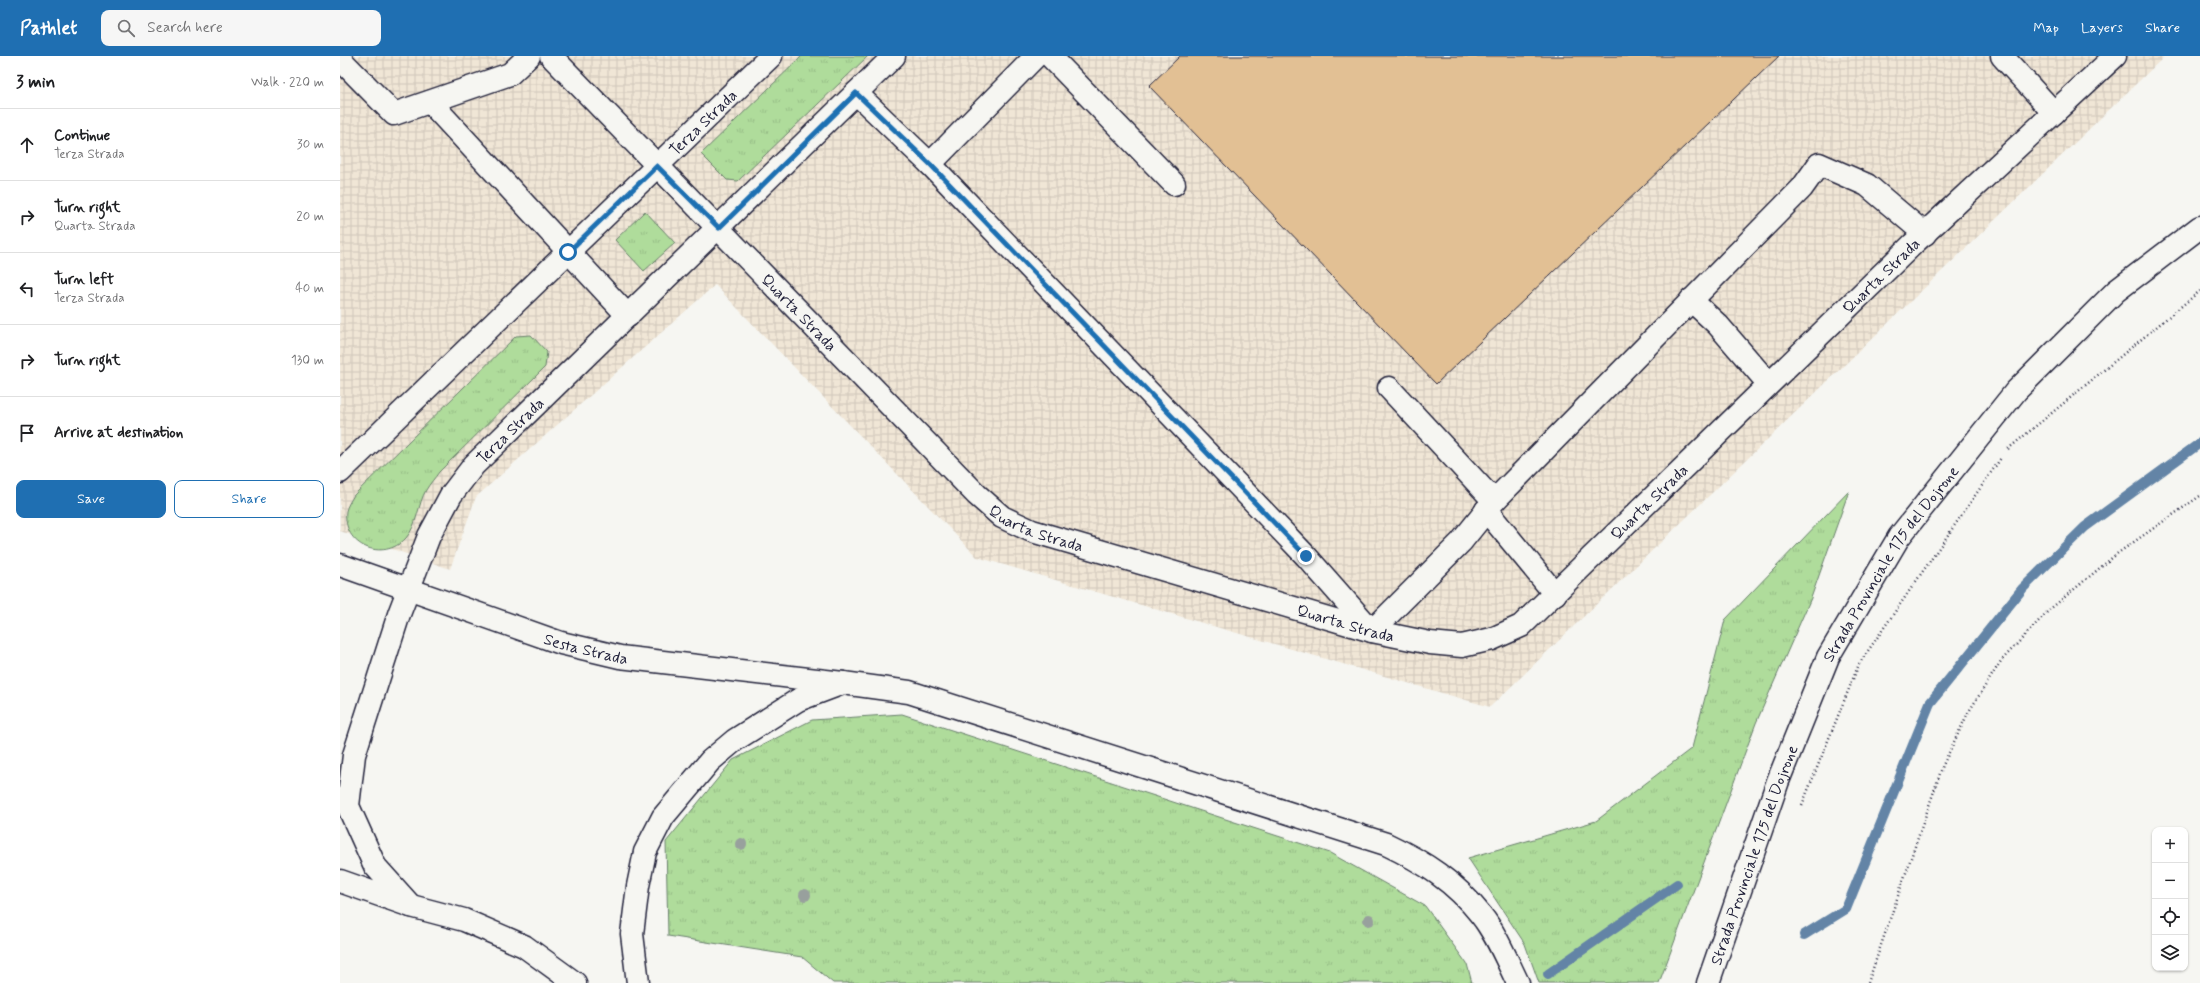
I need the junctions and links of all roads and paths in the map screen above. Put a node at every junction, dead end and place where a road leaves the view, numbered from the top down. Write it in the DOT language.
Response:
graph roads {
  1 [pos="529,56"];
  2 [pos="551,56"];
  3 [pos="771,56"];
  4 [pos="894,56"];
  5 [pos="1036,56"];
  6 [pos="1050,56"];
  7 [pos="2002,56"];
  8 [pos="2115,56"];
  9 [pos="340,59"];
  10 [pos="856,93"];
  11 [pos="430,102"];
  12 [pos="2054,112"];
  13 [pos="930,164"];
  14 [pos="657,166"];
  15 [pos="1174,184"];
  16 [pos="2200,227"];
  17 [pos="719,228"];
  18 [pos="1925,234"];
  19 [pos="568,252"];
  20 [pos="2200,291"];
  21 [pos="1691,300"];
  22 [pos="628,316"];
  23 [pos="1768,383"];
  24 [pos="1388,388"];
  25 [pos="2007,450"];
  26 [pos="2002,456"];
  27 [pos="340,472"];
  28 [pos="2200,496"];
  29 [pos="1490,505"];
  30 [pos="340,564"];
  31 [pos="409,588"];
  32 [pos="1555,594"];
  33 [pos="1372,631"];
  34 [pos="843,683"];
  35 [pos="344,798"];
  36 [pos="1799,811"];
  37 [pos="340,882"];
  38 [pos="411,906"];
  39 [pos="575,983"];
  40 [pos="638,983"];
  41 [pos="1518,983"];
  42 [pos="1708,983"];
  43 [pos="1868,983"];
  1 -- 11 [label="main road"];
  2 -- 14 [label="main road, Quarta Strada"];
  3 -- 14 [label="main road, Terza Strada"];
  4 -- 10 [label="main road, Terza Strada"];
  5 -- 13 [label="main road"];
  6 -- 15 [label="main road"];
  7 -- 12 [label="main road"];
  8 -- 12 [label="main road, Quarta Strada"];
  9 -- 11 [label="main road"];
  10 -- 13 [label="main road"];
  10 -- 17 [label="main road, Terza Strada"];
  11 -- 19 [label="main road"];
  12 -- 18 [label="main road, Quarta Strada"];
  13 -- 33 [label="main road"];
  14 -- 17 [label="main road, Quarta Strada"];
  14 -- 19 [label="main road, Terza Strada"];
  16 -- 42 [label="main road, Strada Provinciale 175 del Dojrone"];
  17 -- 22 [label="main road, Terza Strada"];
  17 -- 33 [label="main road, Quarta Strada"];
  18 -- 21 [label="main road"];
  18 -- 23 [label="main road, Quarta Strada"];
  19 -- 22 [label="main road"];
  19 -- 27 [label="main road, Terza Strada"];
  20 -- 25 [label="path"];
  21 -- 23 [label="main road"];
  21 -- 29 [label="main road"];
  22 -- 31 [label="main road, Terza Strada"];
  23 -- 32 [label="main road, Quarta Strada"];
  24 -- 29 [label="main road"];
  26 -- 36 [label="path"];
  28 -- 43 [label="path"];
  29 -- 32 [label="main road"];
  29 -- 33 [label="main road"];
  30 -- 31 [label="main road, Sesta Strada"];
  31 -- 34 [label="main road, Sesta Strada"];
  31 -- 35 [label="main road, Terza Strada"];
  32 -- 33 [label="main road, Quarta Strada"];
  34 -- 40 [label="main road"];
  34 -- 41 [label="main road, Sesta Strada"];
  35 -- 38 [label="main road, Terza Strada"];
  37 -- 38 [label="main road"];
  38 -- 39 [label="main road"];
}
